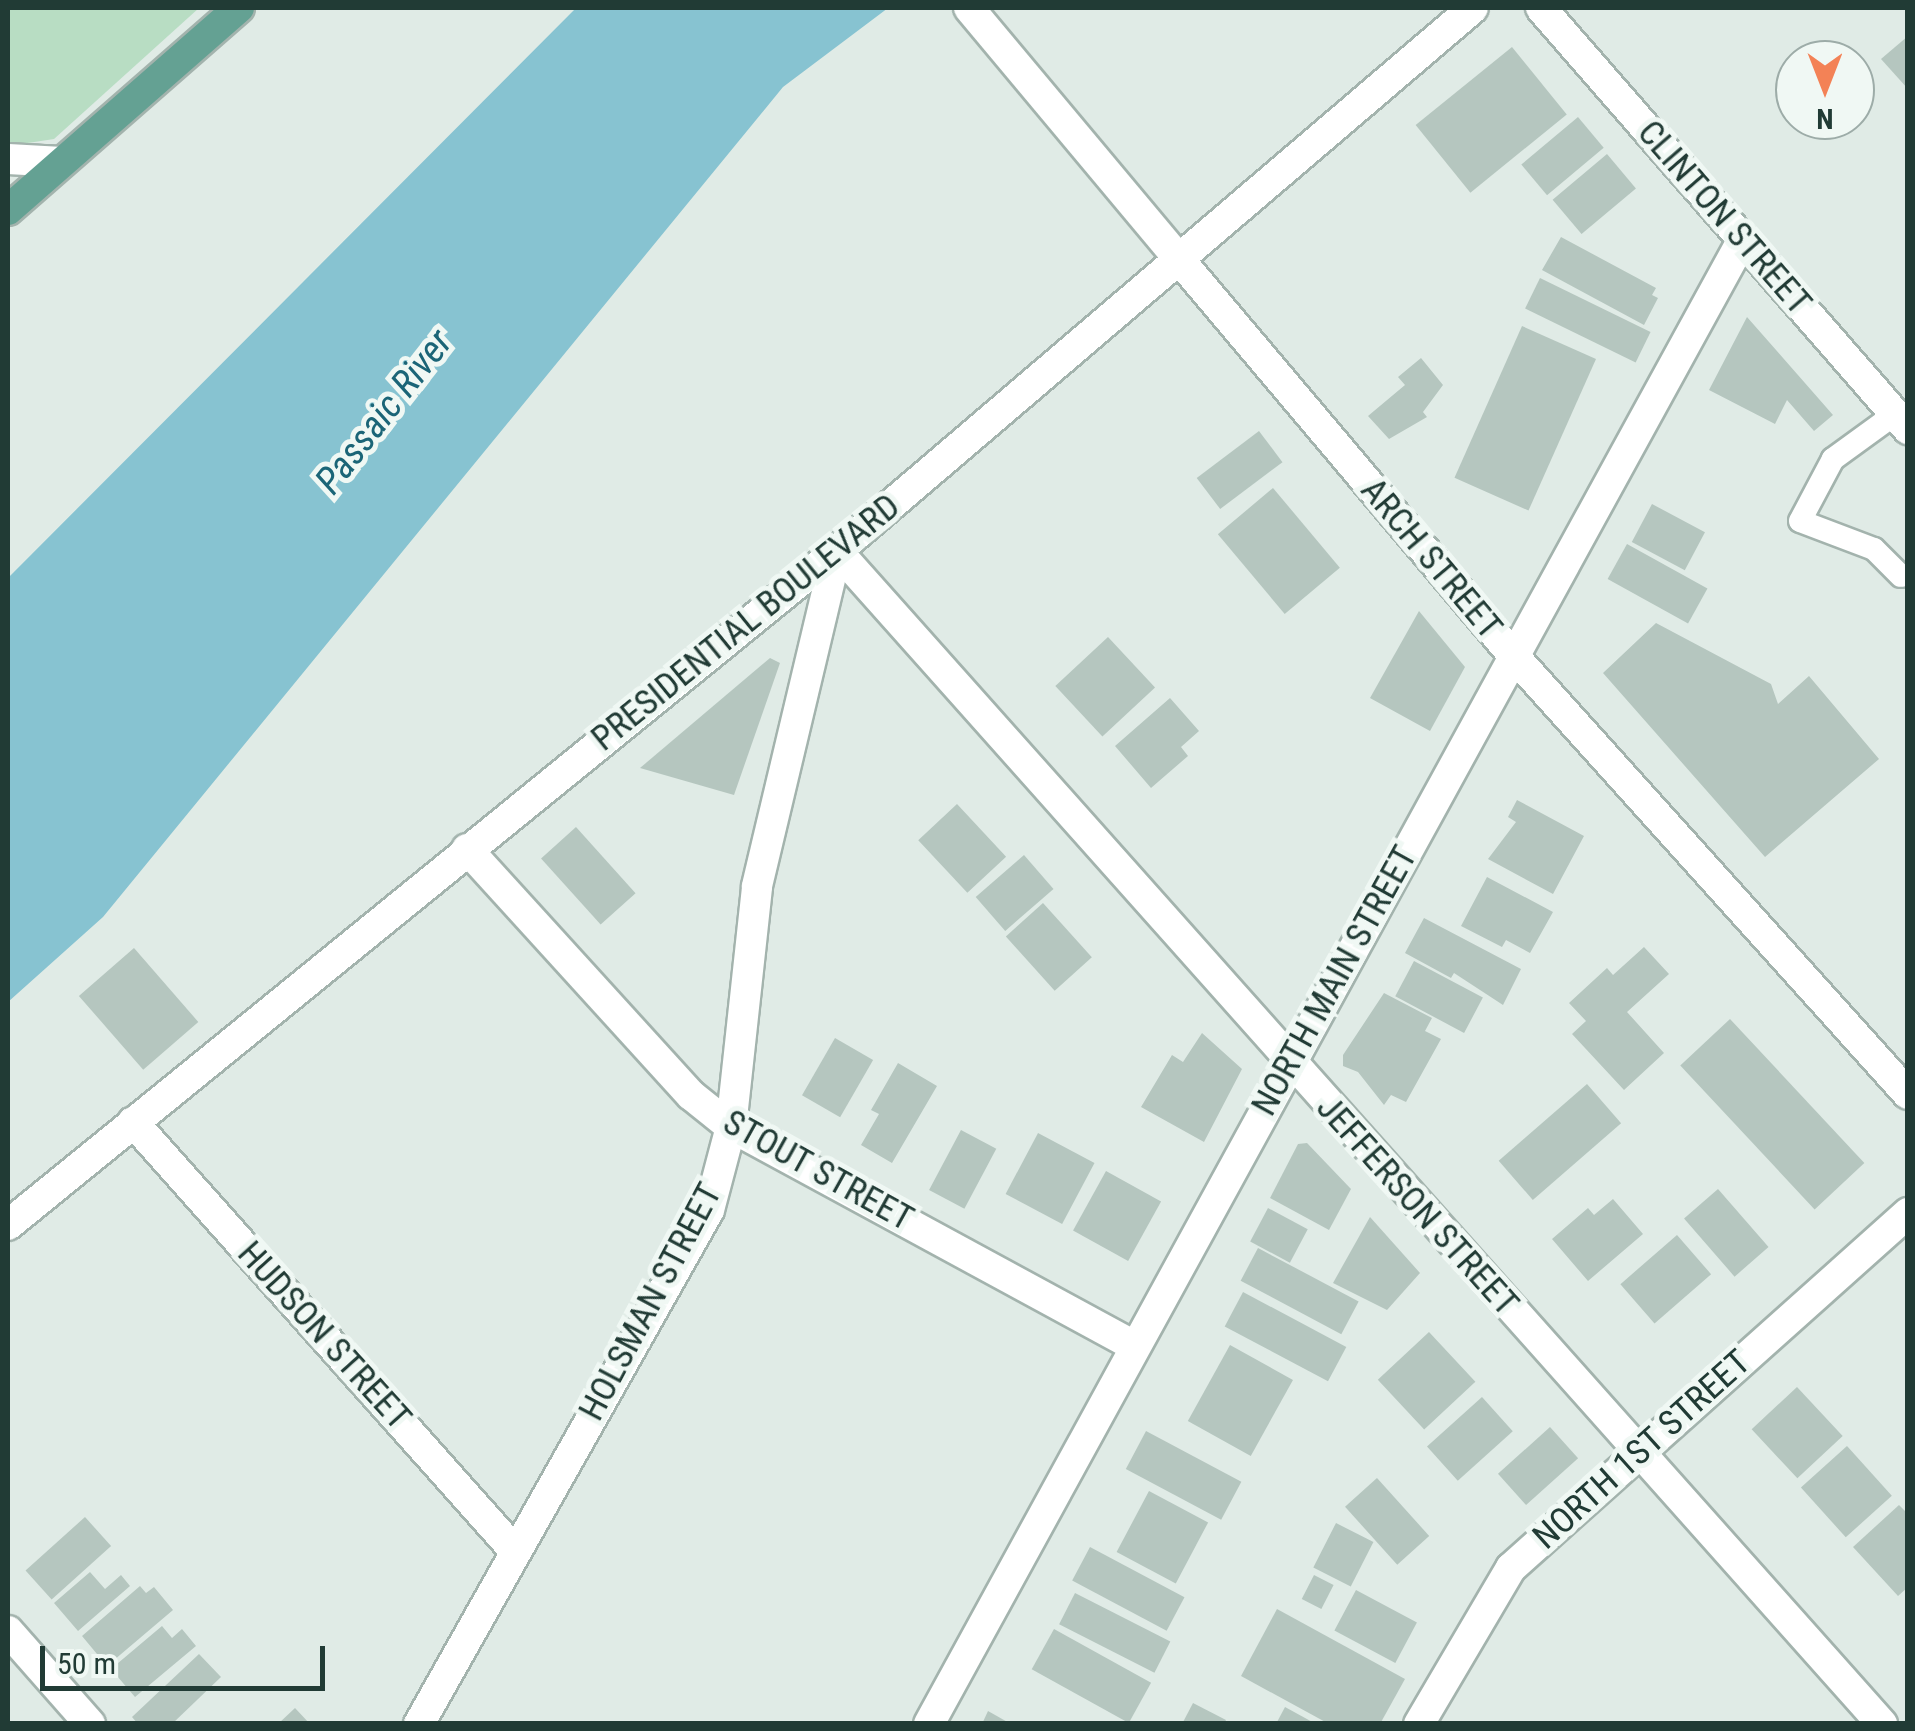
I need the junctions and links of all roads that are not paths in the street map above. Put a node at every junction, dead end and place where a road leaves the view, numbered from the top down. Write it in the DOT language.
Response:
graph roads {
  1 [pos="238,8"];
  2 [pos="1473,8"];
  3 [pos="1541,8"];
  4 [pos="970,9"];
  5 [pos="8,160"];
  6 [pos="62,162"];
  7 [pos="8,210"];
  8 [pos="1743,239"];
  9 [pos="1178,258"];
  10 [pos="1901,421"];
  11 [pos="836,551"];
  12 [pos="1902,576"];
  13 [pos="1512,654"];
  14 [pos="468,849"];
  15 [pos="1290,1064"];
  16 [pos="1908,1094"];
  17 [pos="133,1122"];
  18 [pos="731,1127"];
  19 [pos="1908,1212"];
  20 [pos="8,1224"];
  21 [pos="1134,1346"];
  22 [pos="1638,1454"];
  23 [pos="514,1551"];
  24 [pos="8,1631"];
  25 [pos="90,1724"];
  26 [pos="419,1724"];
  27 [pos="929,1724"];
  28 [pos="1420,1724"];
  29 [pos="1882,1724"];
  1 -- 6 [label="main road"];
  2 -- 9 [label="street, PRESIDENTIAL BOULEVARD"];
  3 -- 8 [label="street, CLINTON STREET"];
  4 -- 9 [label="street, ARCH STREET"];
  5 -- 6 [label="street"];
  6 -- 7 [label="main road"];
  8 -- 10 [label="street, CLINTON STREET"];
  8 -- 13 [label="street, NORTH MAIN STREET"];
  9 -- 11 [label="street, PRESIDENTIAL BOULEVARD"];
  9 -- 13 [label="street, ARCH STREET"];
  10 -- 12 [label="lane"];
  11 -- 14 [label="street, PRESIDENTIAL BOULEVARD"];
  11 -- 15 [label="street, JEFFERSON STREET"];
  11 -- 18 [label="street, HOLSMAN STREET"];
  13 -- 15 [label="street, NORTH MAIN STREET"];
  13 -- 16 [label="street, ARCH STREET"];
  14 -- 17 [label="street, PRESIDENTIAL BOULEVARD"];
  14 -- 18 [label="street, STOUT STREET"];
  15 -- 21 [label="street, NORTH MAIN STREET"];
  15 -- 22 [label="street, JEFFERSON STREET"];
  17 -- 20 [label="street, PRESIDENTIAL BOULEVARD"];
  17 -- 23 [label="street, HUDSON STREET"];
  18 -- 21 [label="street, STOUT STREET"];
  18 -- 23 [label="street, HOLSMAN STREET"];
  19 -- 22 [label="street, NORTH 1ST STREET"];
  21 -- 27 [label="street, NORTH MAIN STREET"];
  22 -- 28 [label="street, NORTH 1ST STREET"];
  22 -- 29 [label="street, JEFFERSON STREET"];
  23 -- 26 [label="street, HOLSMAN STREET"];
  24 -- 25 [label="street"];
}
